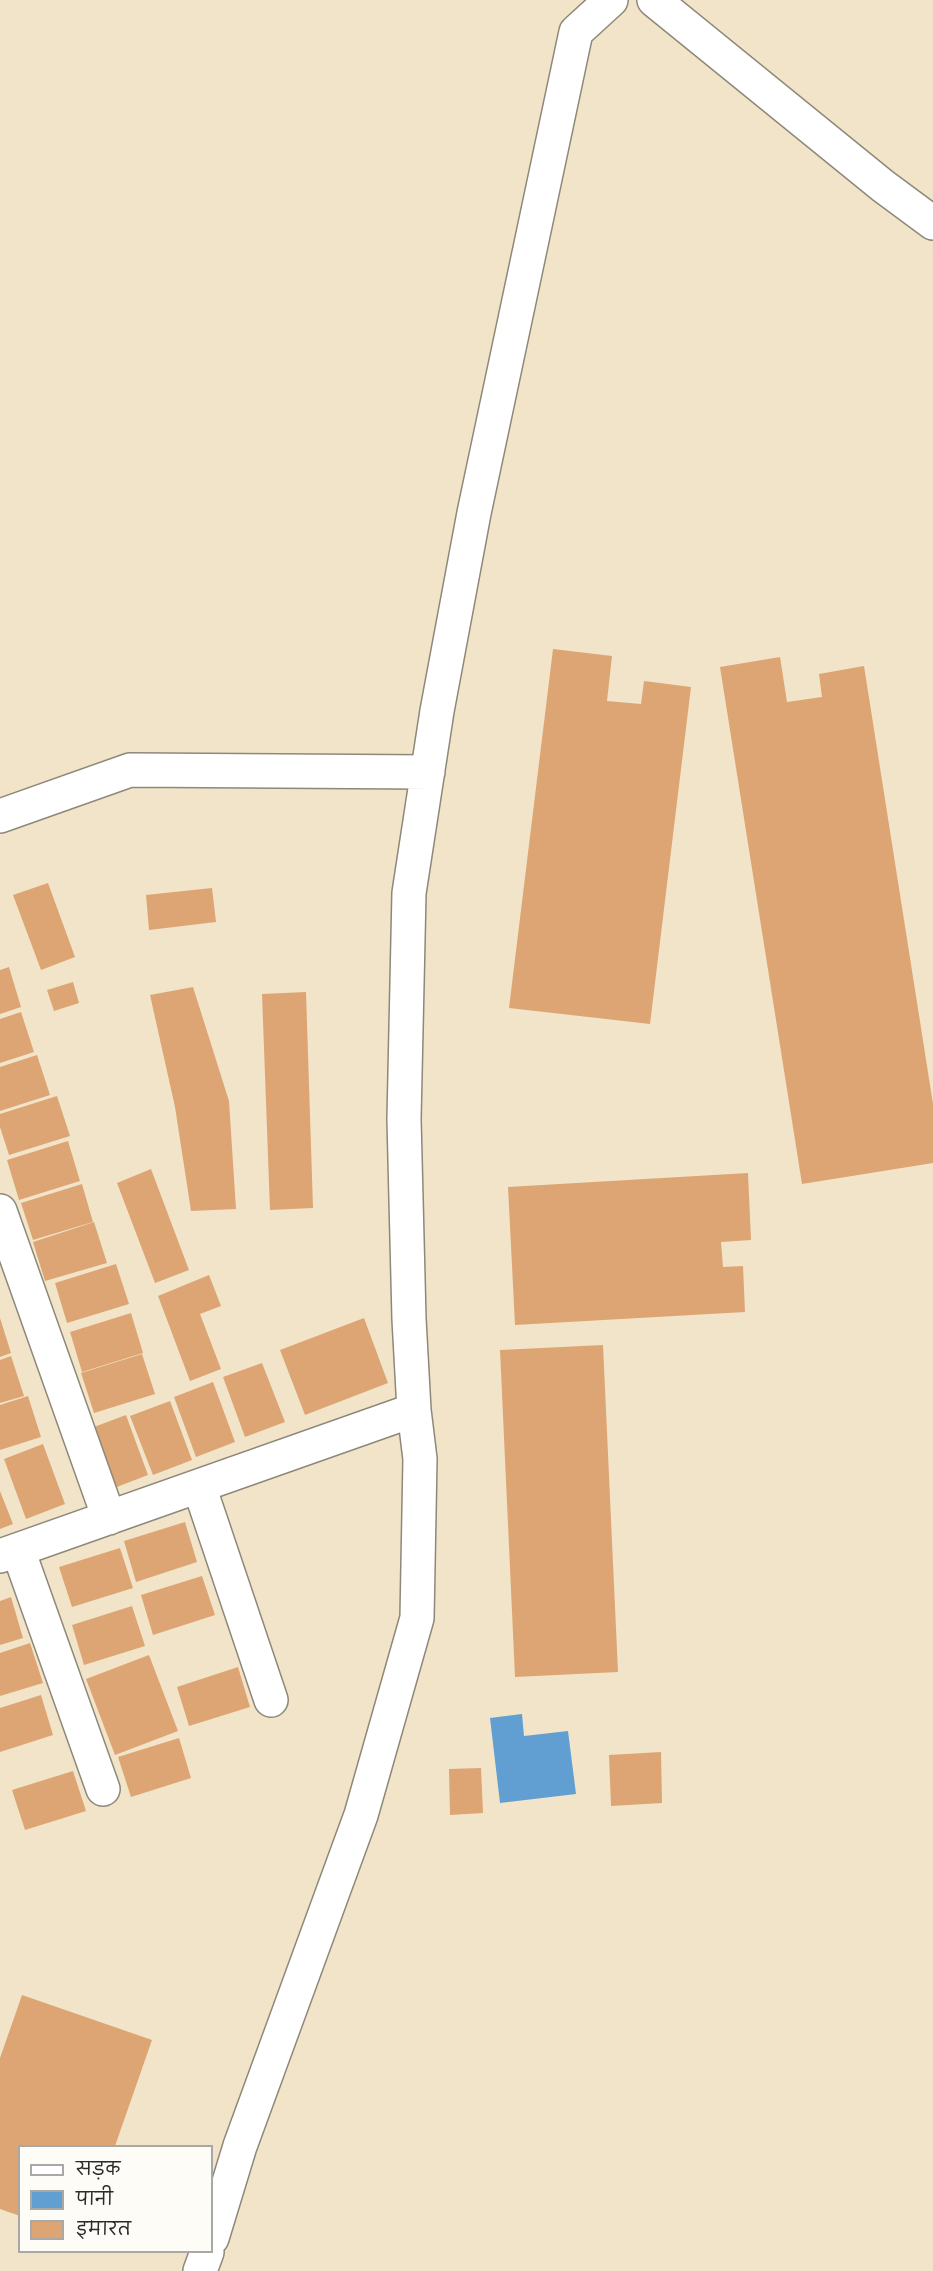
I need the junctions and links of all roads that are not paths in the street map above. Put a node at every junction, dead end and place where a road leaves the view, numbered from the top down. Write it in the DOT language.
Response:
graph roads {
  1 [pos="611,0"];
  2 [pos="654,0"];
  3 [pos="933,224"];
  4 [pos="428,772"];
  5 [pos="0,816"];
  6 [pos="0,1212"];
  7 [pos="414,1410"];
  8 [pos="199,1486"];
  9 [pos="109,1518"];
  10 [pos="9,1553"];
  11 [pos="271,1700"];
  12 [pos="104,1789"];
  13 [pos="213,2235"];
  14 [pos="207,2253"];
  15 [pos="200,2271"];
  1 -- 4 [label="street"];
  2 -- 3 [label="street"];
  4 -- 5 [label="street"];
  4 -- 7 [label="street"];
  6 -- 9 [label="street"];
  7 -- 8 [label="street"];
  7 -- 13 [label="street"];
  8 -- 9 [label="street"];
  8 -- 11 [label="street"];
  9 -- 10 [label="street"];
  10 -- 12 [label="street"];
  14 -- 15 [label="street"];
}
